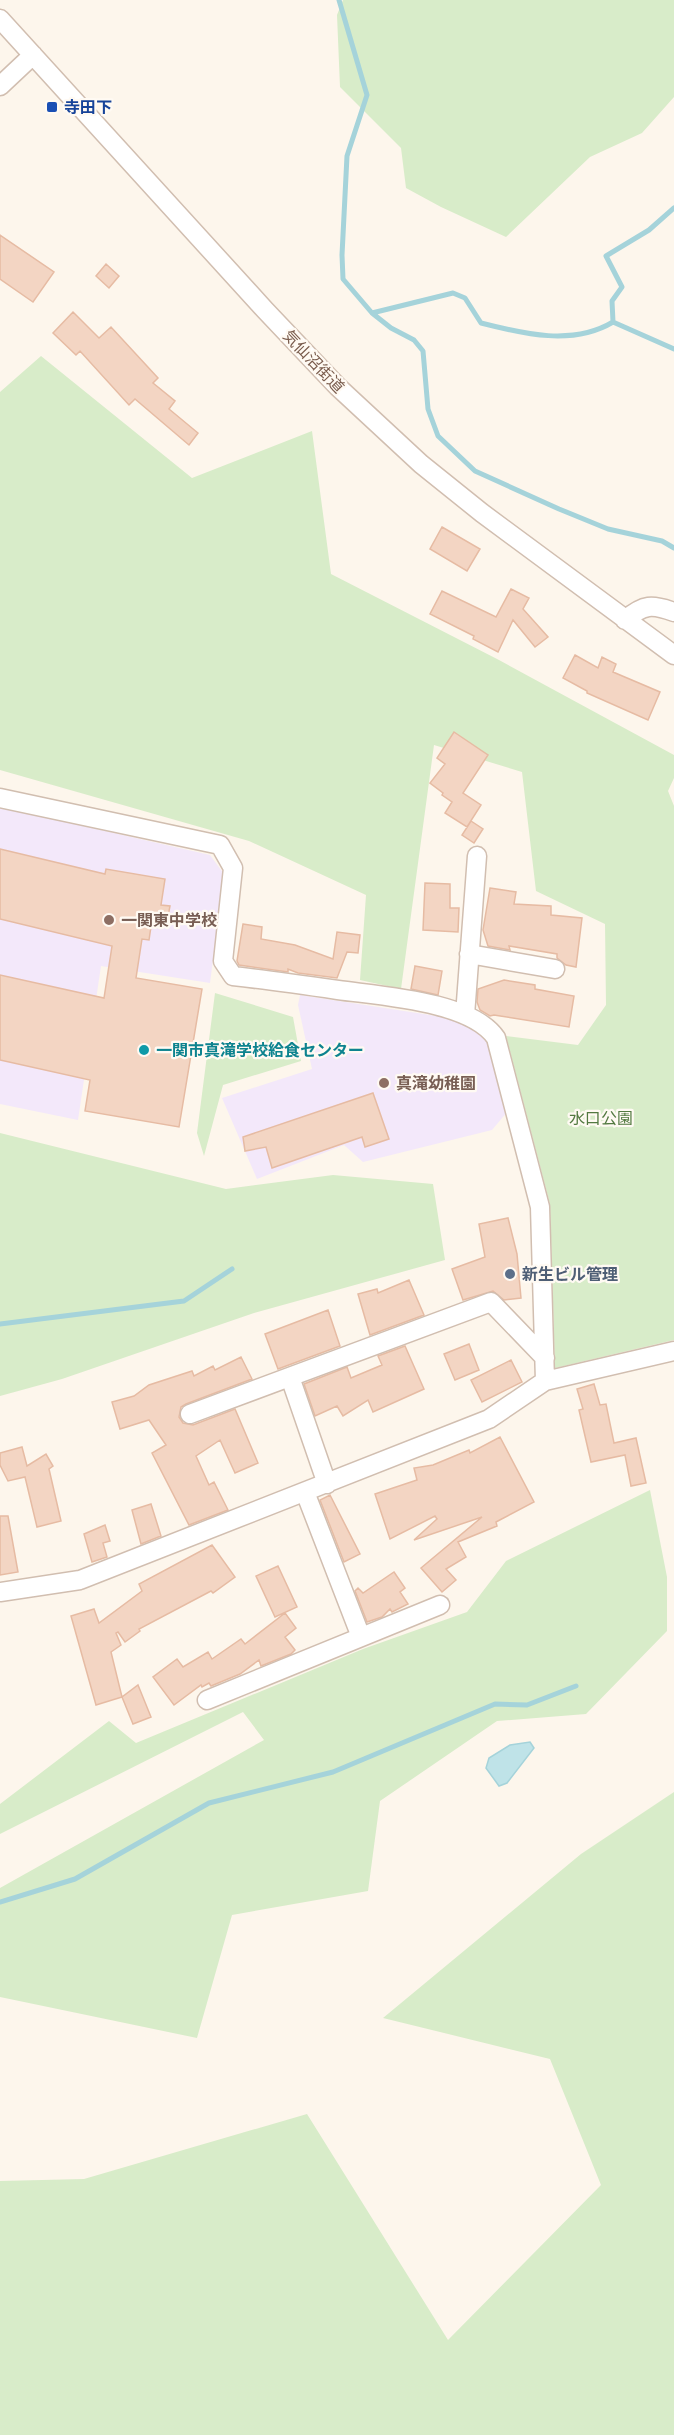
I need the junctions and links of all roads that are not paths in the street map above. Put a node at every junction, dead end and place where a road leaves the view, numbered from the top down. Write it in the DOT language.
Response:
graph roads {
  1 [pos="0,19"];
  2 [pos="33,55"];
  3 [pos="0,86"];
  4 [pos="674,612"];
  5 [pos="625,620"];
  6 [pos="674,655"];
  7 [pos="0,798"];
  8 [pos="477,856"];
  9 [pos="469,954"];
  10 [pos="555,969"];
  11 [pos="465,1015"];
  12 [pos="674,1351"];
  13 [pos="545,1358"];
  14 [pos="290,1377"];
  15 [pos="545,1380"];
  16 [pos="190,1414"];
  17 [pos="327,1484"];
  18 [pos="304,1492"];
  19 [pos="0,1592"];
  20 [pos="440,1605"];
  21 [pos="361,1637"];
  22 [pos="207,1700"];
  1 -- 2 [label="street, 気仙沼街道"];
  2 -- 3 [label="street"];
  2 -- 5 [label="street, 気仙沼街道"];
  4 -- 5 [label="street"];
  5 -- 6 [label="street, 気仙沼街道"];
  7 -- 11 [label="street"];
  8 -- 9 [label="street"];
  9 -- 10 [label="street"];
  9 -- 11 [label="street"];
  11 -- 13 [label="street"];
  12 -- 15 [label="street"];
  13 -- 14 [label="street"];
  13 -- 15 [label="street"];
  14 -- 16 [label="street"];
  14 -- 17 [label="street"];
  15 -- 17 [label="street"];
  17 -- 18 [label="street"];
  18 -- 19 [label="street"];
  18 -- 21 [label="street"];
  20 -- 21 [label="street"];
  21 -- 22 [label="street"];
}
